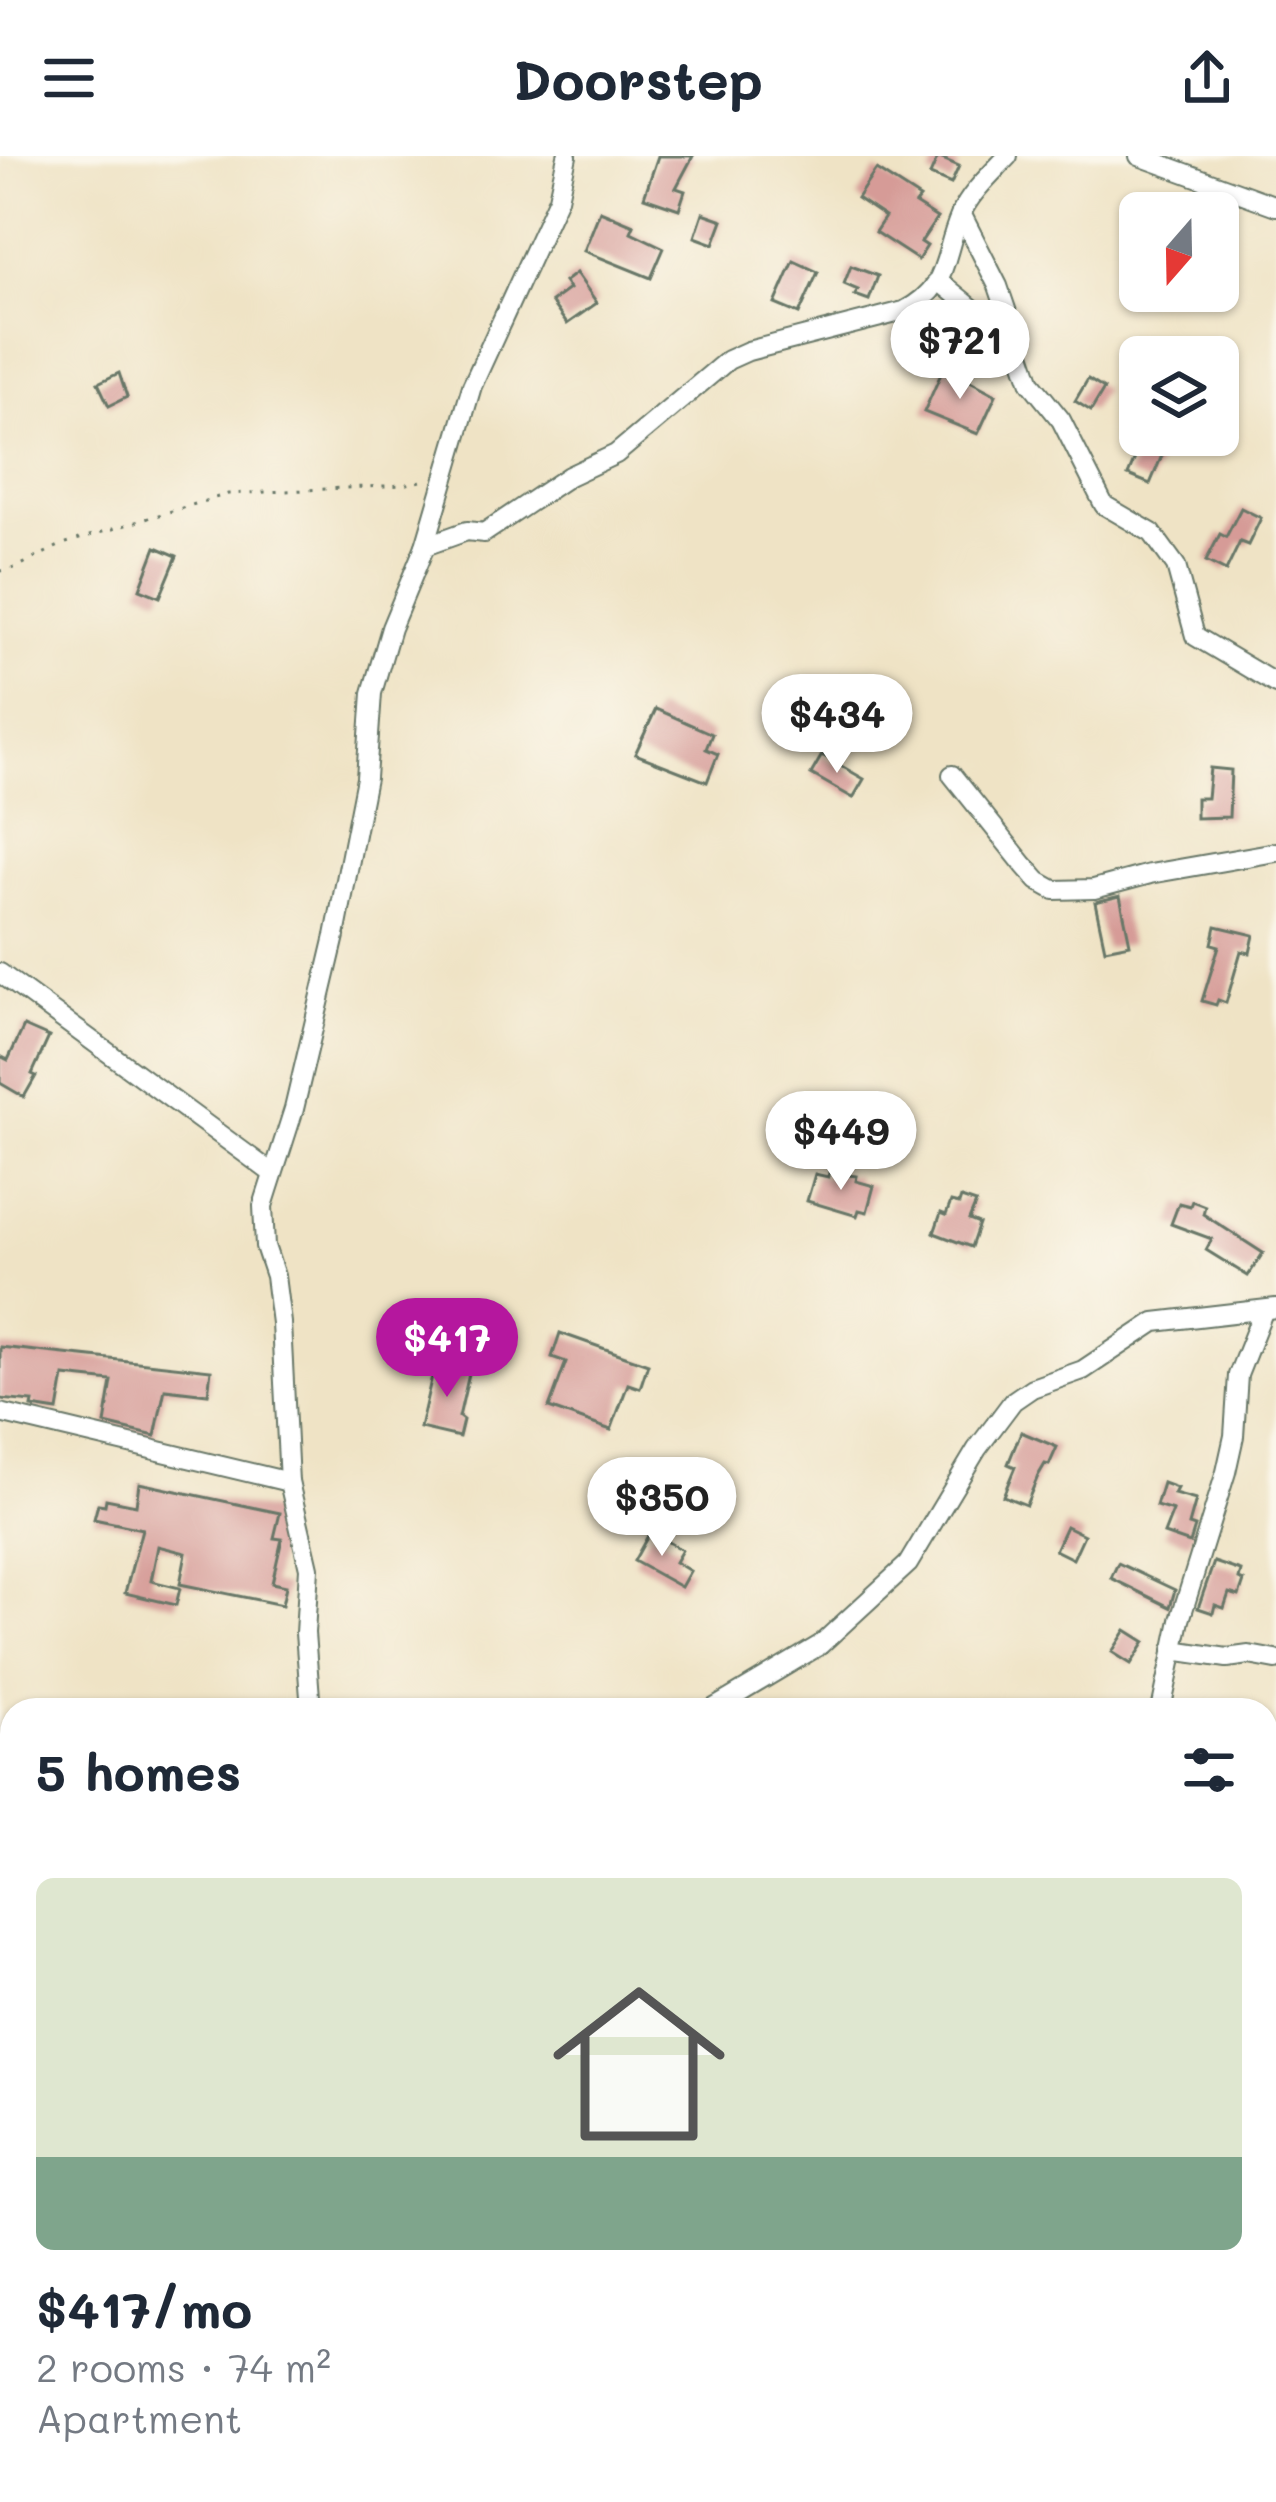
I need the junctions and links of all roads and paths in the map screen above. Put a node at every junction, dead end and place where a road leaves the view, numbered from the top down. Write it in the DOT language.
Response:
graph roads {
  1 [pos="568,156"];
  2 [pos="1008,156"];
  3 [pos="1138,156"];
  4 [pos="1276,206"];
  5 [pos="961,213"];
  6 [pos="940,282"];
  7 [pos="1015,333"];
  8 [pos="446,477"];
  9 [pos="425,546"];
  10 [pos="0,571"];
  11 [pos="1276,684"];
  12 [pos="952,775"];
  13 [pos="1276,853"];
  14 [pos="0,974"];
  15 [pos="272,1173"];
  16 [pos="1270,1310"];
  17 [pos="0,1413"];
  18 [pos="289,1482"];
  19 [pos="1173,1650"];
  20 [pos="1276,1660"];
  21 [pos="309,1698"];
  22 [pos="731,1698"];
  23 [pos="1164,1698"];
  1 -- 8 [label="street"];
  2 -- 5 [label="street"];
  3 -- 4 [label="street"];
  5 -- 6 [label="street"];
  5 -- 7 [label="street"];
  6 -- 7 [label="street"];
  6 -- 9 [label="street"];
  7 -- 11 [label="street"];
  8 -- 9 [label="street"];
  8 -- 10 [label="path"];
  9 -- 15 [label="street"];
  12 -- 13 [label="street"];
  14 -- 15 [label="street"];
  15 -- 18 [label="street"];
  16 -- 19 [label="street"];
  16 -- 22 [label="street"];
  17 -- 18 [label="street"];
  18 -- 21 [label="street"];
  19 -- 20 [label="street"];
  19 -- 23 [label="street"];
}
